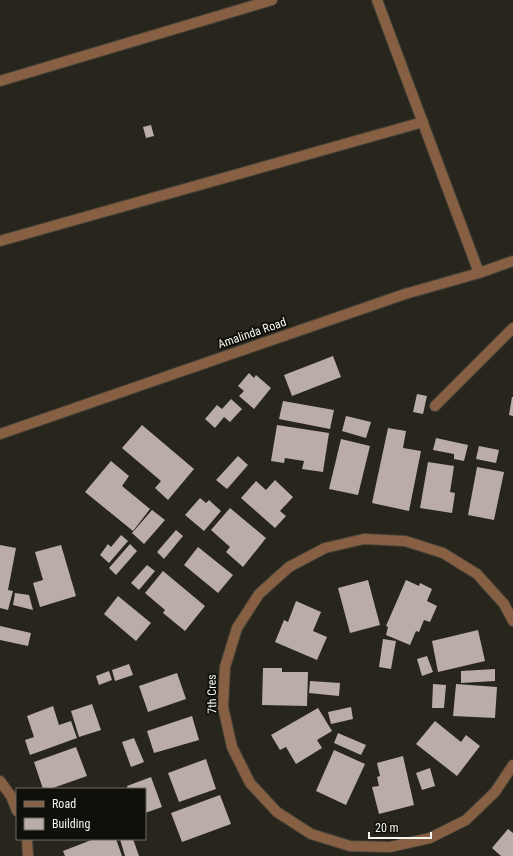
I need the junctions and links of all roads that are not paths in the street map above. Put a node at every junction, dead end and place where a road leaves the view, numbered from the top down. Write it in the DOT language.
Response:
graph roads {
  1 [pos="272,0"];
  2 [pos="377,0"];
  3 [pos="0,81"];
  4 [pos="423,122"];
  5 [pos="0,241"];
  6 [pos="513,261"];
  7 [pos="479,273"];
  8 [pos="513,328"];
  9 [pos="435,406"];
  10 [pos="0,434"];
  11 [pos="513,621"];
  12 [pos="513,765"];
  13 [pos="0,781"];
  14 [pos="16,808"];
  15 [pos="27,840"];
  16 [pos="28,856"];
  1 -- 3 [label="street"];
  2 -- 4 [label="street"];
  4 -- 5 [label="street"];
  4 -- 7 [label="street"];
  6 -- 7 [label="street, Amalinda Road"];
  7 -- 10 [label="street, Amalinda Road"];
  8 -- 9 [label="street"];
  11 -- 12 [label="street, 7th Cres"];
  13 -- 14 [label="street"];
  15 -- 16 [label="street"];
}
